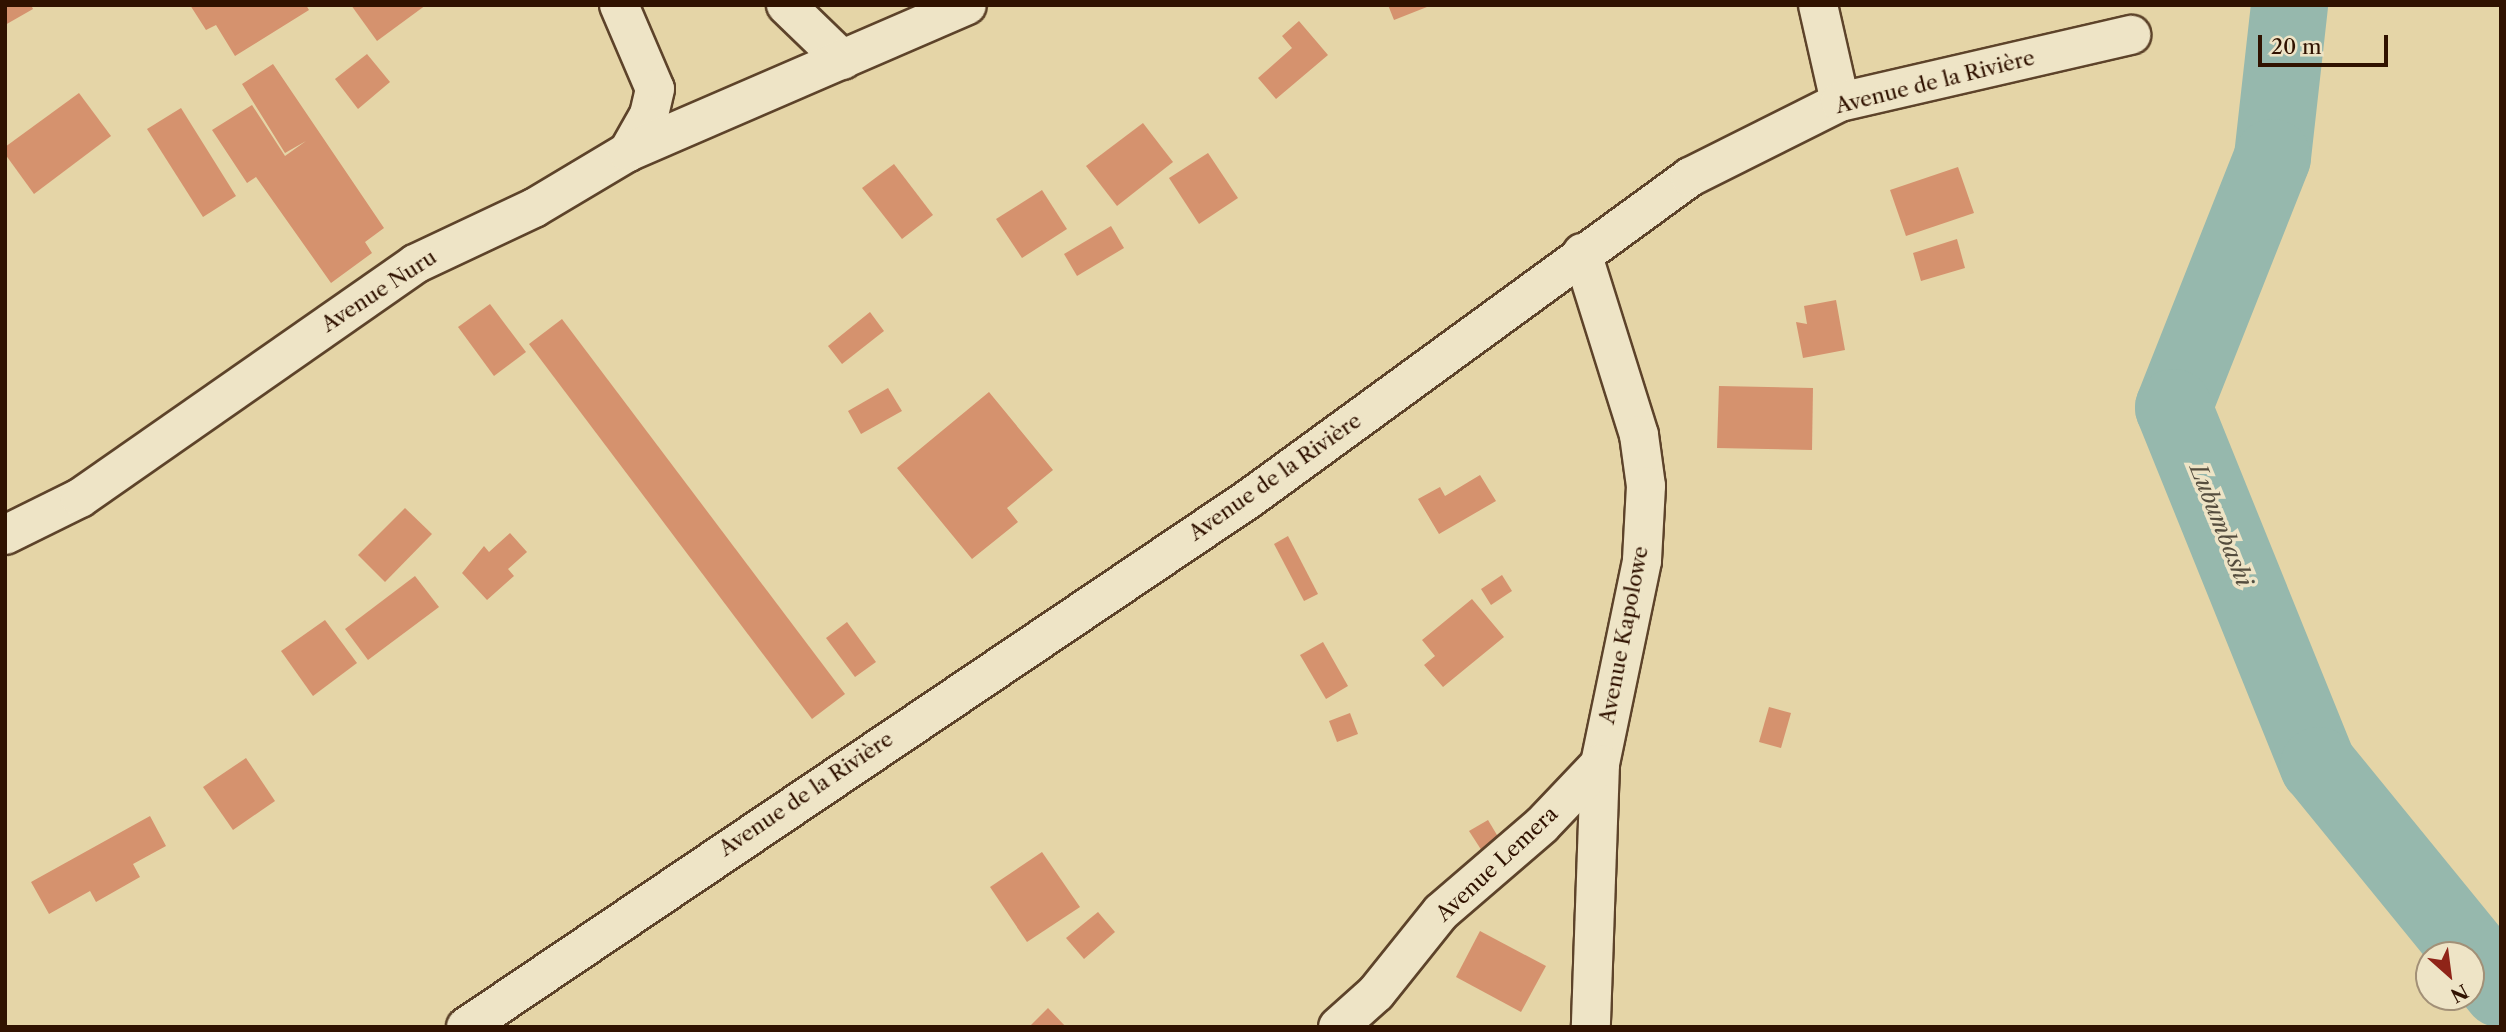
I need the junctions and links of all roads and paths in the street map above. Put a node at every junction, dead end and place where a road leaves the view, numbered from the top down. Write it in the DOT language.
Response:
graph roads {
  1 [pos="618,5"];
  2 [pos="786,5"];
  3 [pos="967,5"];
  4 [pos="1818,5"];
  5 [pos="2131,35"];
  6 [pos="843,60"];
  7 [pos="1839,102"];
  8 [pos="628,152"];
  9 [pos="1582,253"];
  10 [pos="5,535"];
  11 [pos="1600,764"];
  12 [pos="466,1027"];
  13 [pos="1338,1027"];
  14 [pos="1591,1027"];
  1 -- 8 [label="street, Avenue Nuru"];
  2 -- 6 [label="street"];
  3 -- 6 [label="street"];
  4 -- 7 [label="street"];
  5 -- 7 [label="street, Avenue de la Rivière"];
  6 -- 8 [label="street"];
  7 -- 9 [label="street, Avenue de la Rivière"];
  8 -- 10 [label="street, Avenue Nuru"];
  9 -- 11 [label="street, Avenue Kapolowe"];
  9 -- 12 [label="street, Avenue de la Rivière"];
  11 -- 13 [label="street, Avenue Lemera"];
  11 -- 14 [label="street, Avenue Kapolowe"];
}
